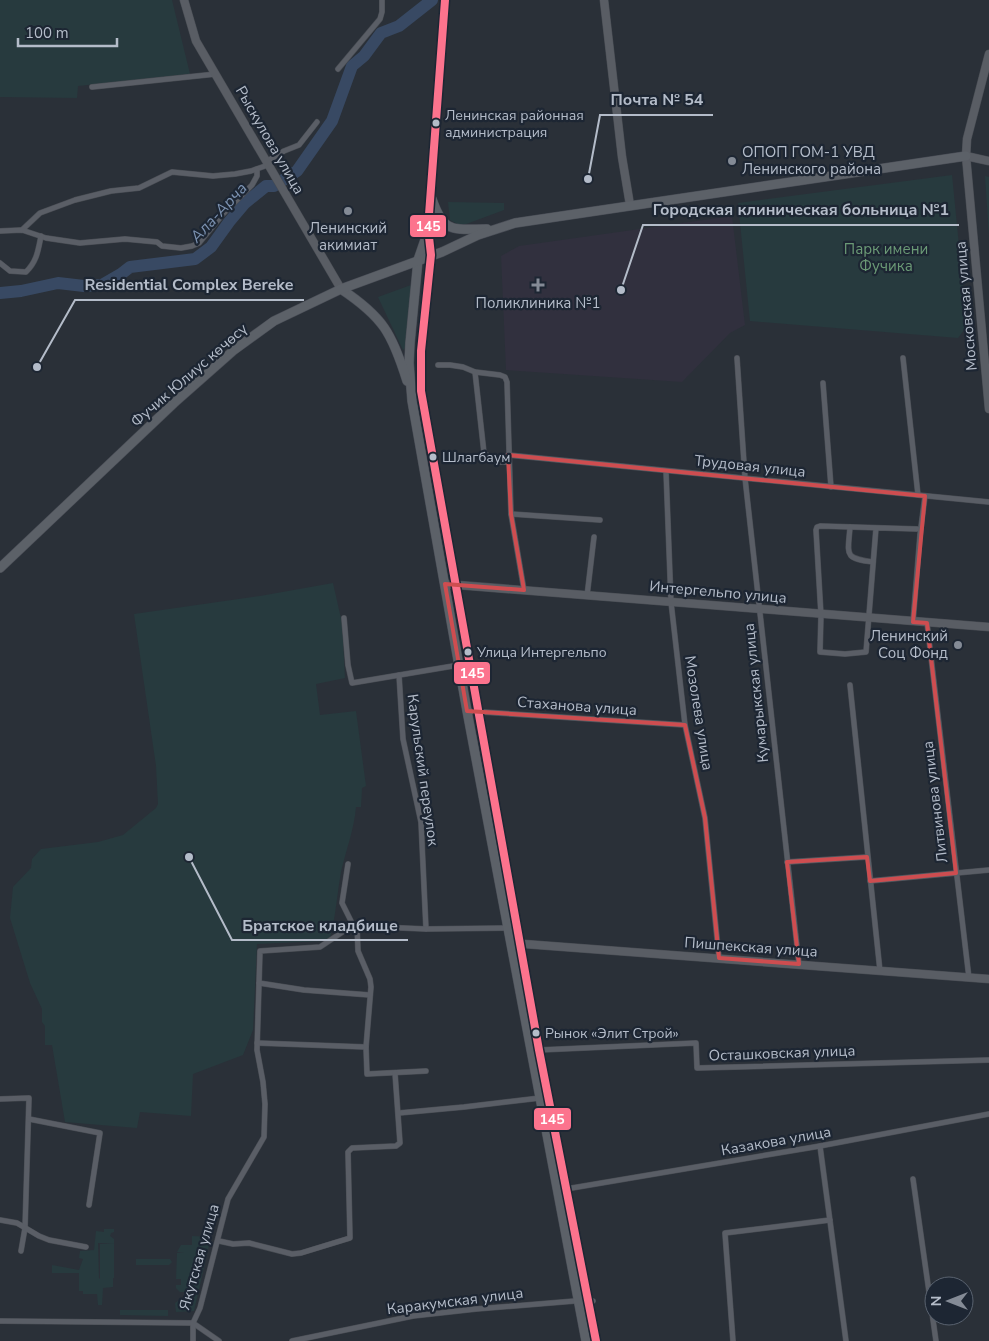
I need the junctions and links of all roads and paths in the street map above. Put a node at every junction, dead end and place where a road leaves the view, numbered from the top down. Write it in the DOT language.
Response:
graph roads {
  1 [pos="184,0"];
  2 [pos="382,0"];
  3 [pos="445,0"];
  4 [pos="604,0"];
  5 [pos="989,54"];
  6 [pos="338,69"];
  7 [pos="216,74"];
  8 [pos="92,87"];
  9 [pos="317,122"];
  10 [pos="966,156"];
  11 [pos="989,161"];
  12 [pos="269,166"];
  13 [pos="257,169"];
  14 [pos="431,196"];
  15 [pos="630,205"];
  16 [pos="494,229"];
  17 [pos="22,230"];
  18 [pos="0,231"];
  19 [pos="428,231"];
  20 [pos="41,236"];
  21 [pos="431,255"];
  22 [pos="418,260"];
  23 [pos="0,263"];
  24 [pos="341,289"];
  25 [pos="737,358"];
  26 [pos="903,358"];
  27 [pos="438,365"];
  28 [pos="475,372"];
  29 [pos="823,383"];
  30 [pos="412,401"];
  31 [pos="989,409"];
  32 [pos="508,455"];
  33 [pos="509,462"];
  34 [pos="666,471"];
  35 [pos="745,478"];
  36 [pos="831,487"];
  37 [pos="918,495"];
  38 [pos="925,496"];
  39 [pos="989,502"];
  40 [pos="511,514"];
  41 [pos="600,520"];
  42 [pos="850,527"];
  43 [pos="876,528"];
  44 [pos="917,528"];
  45 [pos="594,537"];
  46 [pos="873,562"];
  47 [pos="0,568"];
  48 [pos="445,584"];
  49 [pos="457,585"];
  50 [pos="524,590"];
  51 [pos="587,596"];
  52 [pos="671,602"];
  53 [pos="759,610"];
  54 [pos="821,615"];
  55 [pos="344,618"];
  56 [pos="869,618"];
  57 [pos="913,622"];
  58 [pos="927,623"];
  59 [pos="989,627"];
  60 [pos="459,665"];
  61 [pos="398,675"];
  62 [pos="850,685"];
  63 [pos="466,711"];
  64 [pos="478,712"];
  65 [pos="685,726"];
  66 [pos="867,857"];
  67 [pos="788,862"];
  68 [pos="348,864"];
  69 [pos="989,870"];
  70 [pos="956,873"];
  71 [pos="870,881"];
  72 [pos="355,925"];
  73 [pos="508,928"];
  74 [pos="426,929"];
  75 [pos="516,944"];
  76 [pos="719,958"];
  77 [pos="799,964"];
  78 [pos="880,971"];
  79 [pos="969,978"];
  80 [pos="989,979"];
  81 [pos="259,984"];
  82 [pos="370,995"];
  83 [pos="257,1043"];
  84 [pos="366,1047"];
  85 [pos="539,1050"];
  86 [pos="989,1060"];
  87 [pos="426,1071"];
  88 [pos="395,1072"];
  89 [pos="544,1097"];
  90 [pos="0,1099"];
  91 [pos="399,1113"];
  92 [pos="989,1114"];
  93 [pos="29,1119"];
  94 [pos="820,1146"];
  95 [pos="913,1178"];
  96 [pos="566,1189"];
  97 [pos="89,1205"];
  98 [pos="0,1220"];
  99 [pos="830,1220"];
  100 [pos="25,1228"];
  101 [pos="218,1241"];
  102 [pos="86,1247"];
  103 [pos="21,1251"];
  104 [pos="586,1301"];
  105 [pos="0,1321"];
  106 [pos="193,1323"];
  107 [pos="193,1341"];
  108 [pos="218,1341"];
  109 [pos="292,1341"];
  110 [pos="586,1341"];
  111 [pos="596,1341"];
  112 [pos="734,1341"];
  113 [pos="846,1341"];
  114 [pos="936,1341"];
  1 -- 7 [label="main road, Рыскулова улица"];
  2 -- 6 [label="street"];
  3 -- 14 [label="main road"];
  4 -- 15 [label="main road"];
  5 -- 10 [label="main road, Московская улица"];
  7 -- 8 [label="street"];
  7 -- 12 [label="main road, Рыскулова улица"];
  9 -- 12 [label="street"];
  10 -- 11 [label="main road, Фучик Юлиус көчөсү"];
  10 -- 15 [label="main road, Фучик Юлиус көчөсү"];
  10 -- 31 [label="main road, Московская улица"];
  12 -- 13 [label="street"];
  12 -- 24 [label="main road, Рыскулова улица"];
  13 -- 17 [label="street"];
  13 -- 20 [label="street"];
  14 -- 16 [label="main road"];
  14 -- 19 [label="main road"];
  15 -- 16 [label="main road, Фучик Юлиус көчөсү"];
  16 -- 21 [label="main road, Фучик Юлиус көчөсү"];
  17 -- 18 [label="street"];
  17 -- 20 [label="street"];
  19 -- 21 [label="main road"];
  19 -- 22 [label="main road"];
  20 -- 23 [label="street"];
  21 -- 22 [label="main road, Фучик Юлиус көчөсү"];
  21 -- 49 [label="main road"];
  22 -- 24 [label="main road, Фучик Юлиус көчөсү"];
  22 -- 30 [label="main road"];
  24 -- 30 [label="main road"];
  24 -- 47 [label="main road, Фучик Юлиус көчөсү"];
  25 -- 35 [label="street, Кумарыкская улица"];
  26 -- 37 [label="street"];
  27 -- 28 [label="street"];
  28 -- 32 [label="street"];
  28 -- 33 [label="street"];
  29 -- 36 [label="street"];
  30 -- 48 [label="main road"];
  32 -- 33 [label="street"];
  32 -- 34 [label="street, Трудовая улица"];
  33 -- 40 [label="street"];
  34 -- 35 [label="street, Трудовая улица"];
  34 -- 52 [label="street, Мозолева улица"];
  35 -- 36 [label="street, Трудовая улица"];
  35 -- 53 [label="street, Кумарыкская улица"];
  36 -- 37 [label="street, Трудовая улица"];
  37 -- 38 [label="street, Трудовая улица"];
  38 -- 39 [label="street, Трудовая улица"];
  38 -- 57 [label="street"];
  40 -- 41 [label="street"];
  40 -- 50 [label="street"];
  42 -- 43 [label="street"];
  42 -- 46 [label="street"];
  42 -- 54 [label="street"];
  43 -- 44 [label="street"];
  43 -- 46 [label="street"];
  45 -- 51 [label="street"];
  46 -- 56 [label="street"];
  48 -- 49 [label="main road, Интергельпо улица"];
  48 -- 60 [label="main road"];
  49 -- 50 [label="main road, Интергельпо улица"];
  49 -- 64 [label="main road"];
  50 -- 51 [label="main road, Интергельпо улица"];
  51 -- 52 [label="main road, Интергельпо улица"];
  52 -- 53 [label="main road, Интергельпо улица"];
  52 -- 65 [label="street, Мозолева улица"];
  53 -- 54 [label="main road, Интергельпо улица"];
  53 -- 67 [label="street, Кумарыкская улица"];
  54 -- 56 [label="main road, Интергельпо улица"];
  54 -- 56 [label="street"];
  55 -- 61 [label="street"];
  56 -- 57 [label="main road, Интергельпо улица"];
  57 -- 58 [label="main road, Интергельпо улица"];
  58 -- 59 [label="main road, Интергельпо улица"];
  58 -- 70 [label="street, Литвинова улица"];
  60 -- 61 [label="street"];
  60 -- 63 [label="main road"];
  61 -- 74 [label="street, Карульский переулок"];
  62 -- 66 [label="street"];
  63 -- 64 [label="street, Стаханова улица"];
  63 -- 73 [label="main road"];
  64 -- 65 [label="street, Стаханова улица"];
  64 -- 75 [label="main road"];
  65 -- 76 [label="street, Мозолева улица"];
  66 -- 67 [label="street"];
  66 -- 71 [label="street"];
  67 -- 77 [label="street, Кумарыкская улица"];
  68 -- 72 [label="street"];
  69 -- 70 [label="street"];
  70 -- 71 [label="street"];
  70 -- 79 [label="street, Литвинова улица"];
  71 -- 78 [label="street"];
  72 -- 74 [label="street"];
  72 -- 81 [label="street, Якутская улица"];
  72 -- 82 [label="street"];
  73 -- 74 [label="street"];
  73 -- 75 [label="main road"];
  75 -- 76 [label="main road, Пишпекская улица"];
  75 -- 85 [label="main road"];
  75 -- 89 [label="main road"];
  76 -- 77 [label="main road, Пишпекская улица"];
  77 -- 78 [label="main road, Пишпекская улица"];
  78 -- 79 [label="main road, Пишпекская улица"];
  79 -- 80 [label="main road, Пишпекская улица"];
  81 -- 82 [label="street"];
  81 -- 83 [label="street, Якутская улица"];
  82 -- 84 [label="street"];
  83 -- 84 [label="street"];
  83 -- 101 [label="street, Якутская улица"];
  84 -- 88 [label="street"];
  85 -- 86 [label="street, Осташковская улица"];
  85 -- 89 [label="main road"];
  87 -- 88 [label="street"];
  88 -- 91 [label="street"];
  89 -- 91 [label="street"];
  89 -- 96 [label="main road"];
  89 -- 104 [label="main road"];
  90 -- 93 [label="street"];
  91 -- 101 [label="street"];
  92 -- 94 [label="street, Казакова улица"];
  93 -- 97 [label="street"];
  93 -- 100 [label="street"];
  94 -- 96 [label="street, Казакова улица"];
  94 -- 99 [label="street"];
  95 -- 114 [label="street"];
  96 -- 104 [label="main road"];
  98 -- 100 [label="street"];
  99 -- 112 [label="street"];
  99 -- 113 [label="street"];
  100 -- 102 [label="street"];
  100 -- 103 [label="street"];
  101 -- 106 [label="street, Якутская улица"];
  104 -- 109 [label="street, Каракумская улица"];
  104 -- 110 [label="main road"];
  104 -- 111 [label="main road"];
  105 -- 106 [label="street"];
  106 -- 107 [label="street"];
  106 -- 108 [label="street"];
}
